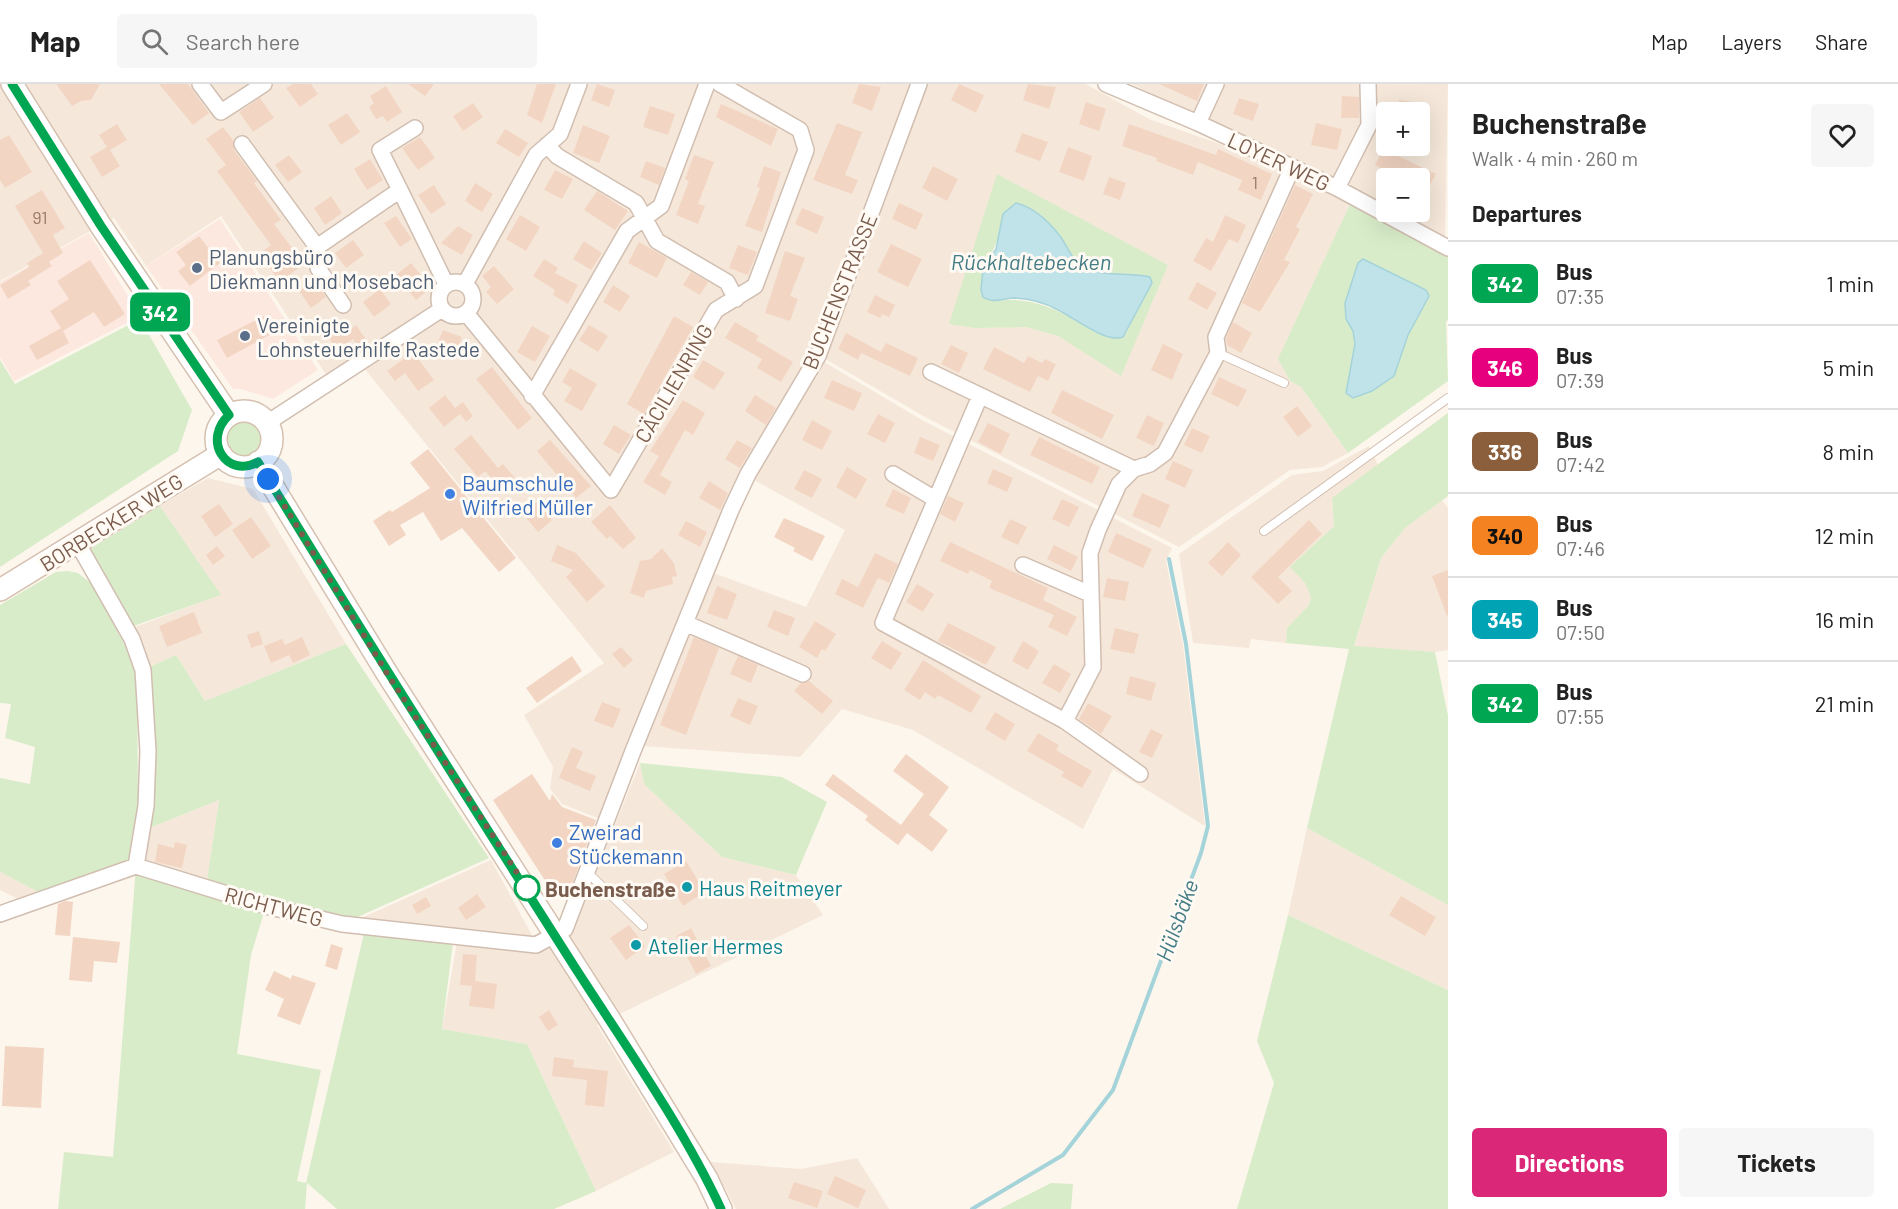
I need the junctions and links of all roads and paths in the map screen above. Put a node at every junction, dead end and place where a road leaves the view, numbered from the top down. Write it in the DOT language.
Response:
graph roads {
  1 [pos="12,84"];
  2 [pos="200,84"];
  3 [pos="264,84"];
  4 [pos="579,84"];
  5 [pos="707,84"];
  6 [pos="720,84"];
  7 [pos="919,84"];
  8 [pos="1106,84"];
  9 [pos="1216,84"];
  10 [pos="1368,84"];
  11 [pos="1198,123"];
  12 [pos="415,128"];
  13 [pos="242,144"];
  14 [pos="547,145"];
  15 [pos="1292,168"];
  16 [pos="1337,188"];
  17 [pos="400,190"];
  18 [pos="645,220"];
  19 [pos="317,247"];
  20 [pos="1448,248"];
  21 [pos="446,284"];
  22 [pos="465,284"];
  23 [pos="736,299"];
  24 [pos="343,305"];
  25 [pos="442,309"];
  26 [pos="466,313"];
  27 [pos="1218,353"];
  28 [pos="931,372"];
  29 [pos="1284,383"];
  30 [pos="532,396"];
  31 [pos="980,396"];
  32 [pos="1448,398"];
  33 [pos="229,415"];
  34 [pos="267,423"];
  35 [pos="221,454"];
  36 [pos="258,462"];
  37 [pos="1134,469"];
  38 [pos="893,474"];
  39 [pos="935,499"];
  40 [pos="1264,531"];
  41 [pos="78,544"];
  42 [pos="1023,565"];
  43 [pos="0,590"];
  44 [pos="1090,594"];
  45 [pos="685,622"];
  46 [pos="803,674"];
  47 [pos="1065,721"];
  48 [pos="1140,774"];
  49 [pos="136,866"];
  50 [pos="587,872"];
  51 [pos="0,914"];
  52 [pos="643,926"];
  53 [pos="555,936"];
  54 [pos="721,1209"];
  1 -- 33 [label="street"];
  2 -- 3 [label="street"];
  4 -- 14 [label="street"];
  5 -- 18 [label="street"];
  6 -- 23 [label="street, CÄCILIENRING"];
  7 -- 45 [label="street, BUCHENSTRASSE"];
  8 -- 11 [label="street, LOYER WEG"];
  9 -- 11 [label="street"];
  10 -- 16 [label="street"];
  11 -- 15 [label="street, LOYER WEG"];
  12 -- 17 [label="street"];
  13 -- 19 [label="street"];
  14 -- 18 [label="street"];
  14 -- 22 [label="street"];
  15 -- 16 [label="street, LOYER WEG"];
  15 -- 27 [label="street"];
  16 -- 20 [label="street, LOYER WEG"];
  17 -- 19 [label="street"];
  17 -- 21 [label="street"];
  18 -- 23 [label="street"];
  18 -- 30 [label="street"];
  19 -- 24 [label="street"];
  21 -- 22 [label="street"];
  21 -- 25 [label="street"];
  22 -- 26 [label="street"];
  23 -- 30 [label="street, CÄCILIENRING"];
  25 -- 26 [label="street"];
  25 -- 34 [label="street"];
  26 -- 30 [label="street, CÄCILIENRING"];
  27 -- 29 [label="lane"];
  27 -- 37 [label="street"];
  28 -- 31 [label="street"];
  31 -- 37 [label="street"];
  31 -- 39 [label="street"];
  32 -- 40 [label="lane"];
  33 -- 34 [label="street"];
  33 -- 35 [label="street"];
  34 -- 36 [label="street"];
  35 -- 36 [label="street"];
  35 -- 41 [label="street, BORBECKER WEG"];
  36 -- 53 [label="street"];
  37 -- 44 [label="street"];
  38 -- 39 [label="street"];
  39 -- 47 [label="street"];
  41 -- 43 [label="street, BORBECKER WEG"];
  41 -- 49 [label="street"];
  42 -- 44 [label="street"];
  44 -- 47 [label="street"];
  45 -- 46 [label="street"];
  45 -- 50 [label="street, BUCHENSTRASSE"];
  47 -- 48 [label="street"];
  49 -- 51 [label="street"];
  49 -- 53 [label="street, RICHTWEG"];
  50 -- 52 [label="lane"];
  50 -- 53 [label="street, BUCHENSTRASSE"];
  53 -- 54 [label="street"];
}
